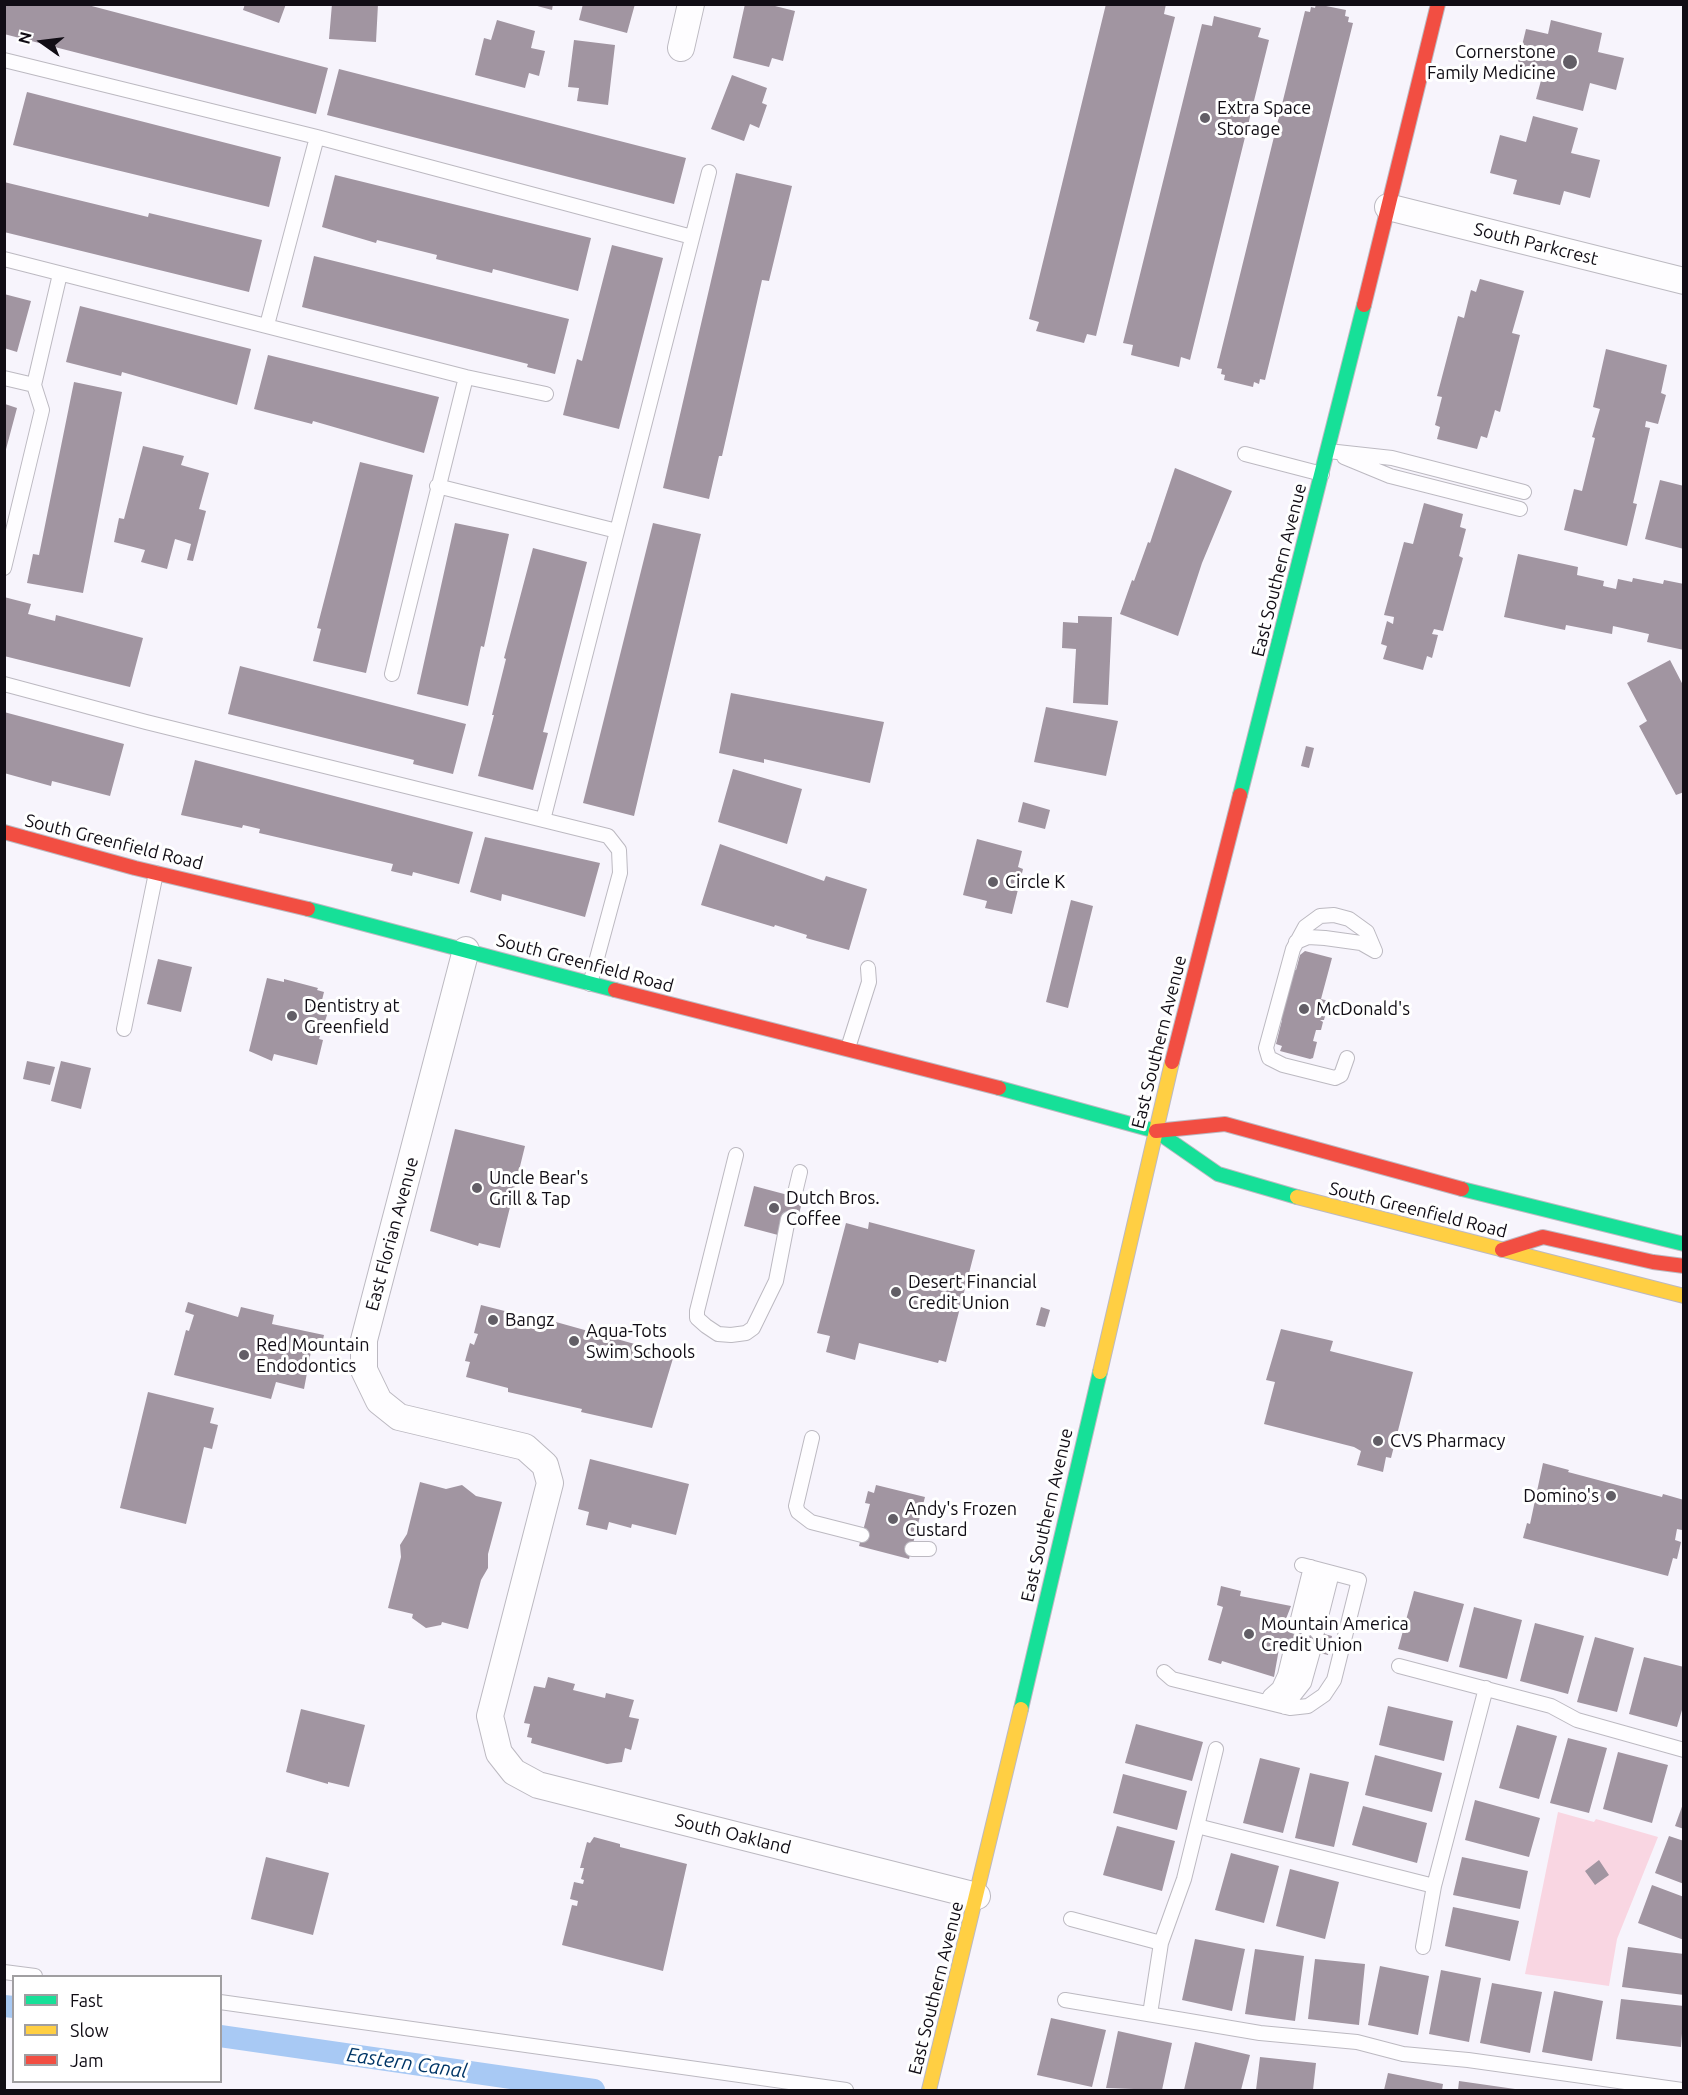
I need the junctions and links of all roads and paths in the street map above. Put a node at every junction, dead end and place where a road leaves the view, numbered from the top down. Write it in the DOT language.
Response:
graph roads {
  1 [pos="691,4"];
  2 [pos="1438,4"];
  3 [pos="681,48"];
  4 [pos="4,60"];
  5 [pos="317,137"];
  6 [pos="709,172"];
  7 [pos="1388,207"];
  8 [pos="693,237"];
  9 [pos="4,260"];
  10 [pos="60,274"];
  11 [pos="1683,281"];
  12 [pos="267,325"];
  13 [pos="466,377"];
  14 [pos="4,378"];
  15 [pos="34,385"];
  16 [pos="546,394"];
  17 [pos="1328,451"];
  18 [pos="1245,454"];
  19 [pos="1322,474"];
  20 [pos="437,486"];
  21 [pos="1524,492"];
  22 [pos="1520,509"];
  23 [pos="617,531"];
  24 [pos="4,568"];
  25 [pos="392,674"];
  26 [pos="4,684"];
  27 [pos="543,820"];
  28 [pos="4,832"];
  29 [pos="156,872"];
  30 [pos="1296,942"];
  31 [pos="466,950"];
  32 [pos="868,968"];
  33 [pos="590,984"];
  34 [pos="124,1029"];
  35 [pos="848,1048"];
  36 [pos="1347,1058"];
  37 [pos="1156,1131"];
  38 [pos="736,1155"];
  39 [pos="800,1172"];
  40 [pos="794,1197"];
  41 [pos="788,1219"];
  42 [pos="1683,1244"];
  43 [pos="1502,1250"];
  44 [pos="1683,1266"];
  45 [pos="1683,1296"];
  46 [pos="812,1438"];
  47 [pos="862,1535"];
  48 [pos="912,1549"];
  49 [pos="929,1549"];
  50 [pos="1317,1569"];
  51 [pos="1399,1666"];
  52 [pos="1164,1672"];
  53 [pos="1486,1688"];
  54 [pos="1274,1704"];
  55 [pos="1216,1749"];
  56 [pos="1683,1750"];
  57 [pos="499,1754"];
  58 [pos="1197,1826"];
  59 [pos="1434,1886"];
  60 [pos="977,1896"];
  61 [pos="1071,1919"];
  62 [pos="1161,1943"];
  63 [pos="1423,1947"];
  64 [pos="4,1972"];
  65 [pos="23,1975"];
  66 [pos="1065,2000"];
  67 [pos="222,2002"];
  68 [pos="1150,2014"];
  69 [pos="846,2091"];
  70 [pos="929,2091"];
  71 [pos="1682,2091"];
  1 -- 3 [label="street"];
  2 -- 7 [label="main road, East Southern Avenue"];
  4 -- 5 [label="lane"];
  5 -- 8 [label="lane"];
  5 -- 12 [label="lane"];
  6 -- 8 [label="lane"];
  7 -- 11 [label="street, South Parkcrest"];
  7 -- 17 [label="main road, East Southern Avenue"];
  8 -- 23 [label="lane"];
  9 -- 10 [label="lane"];
  10 -- 12 [label="lane"];
  10 -- 15 [label="lane"];
  12 -- 13 [label="lane"];
  13 -- 16 [label="lane"];
  13 -- 20 [label="lane"];
  14 -- 15 [label="lane"];
  15 -- 24 [label="lane"];
  17 -- 19 [label="main road, East Southern Avenue"];
  17 -- 21 [label="lane"];
  17 -- 22 [label="lane"];
  18 -- 19 [label="lane"];
  19 -- 37 [label="main road, East Southern Avenue"];
  20 -- 23 [label="lane"];
  20 -- 25 [label="lane"];
  23 -- 27 [label="lane"];
  26 -- 27 [label="lane"];
  27 -- 33 [label="lane"];
  28 -- 29 [label="main road, South Greenfield Road"];
  29 -- 31 [label="main road, South Greenfield Road"];
  29 -- 34 [label="lane"];
  30 -- 30 [label="lane"];
  30 -- 36 [label="lane"];
  31 -- 33 [label="main road, South Greenfield Road"];
  31 -- 57 [label="street, East Florian Avenue"];
  32 -- 35 [label="lane"];
  33 -- 35 [label="main road, South Greenfield Road"];
  35 -- 37 [label="main road, South Greenfield Road"];
  37 -- 42 [label="main road, South Greenfield Road"];
  37 -- 43 [label="main road, South Greenfield Road"];
  37 -- 60 [label="main road, East Southern Avenue"];
  38 -- 41 [label="lane"];
  39 -- 40 [label="lane"];
  43 -- 44 [label="main road"];
  43 -- 45 [label="main road, South Greenfield Road"];
  46 -- 47 [label="lane"];
  48 -- 49 [label="lane"];
  50 -- 50 [label="lane"];
  50 -- 54 [label="lane"];
  51 -- 53 [label="lane"];
  52 -- 54 [label="lane"];
  53 -- 56 [label="lane"];
  53 -- 59 [label="lane"];
  54 -- 54 [label="lane"];
  55 -- 58 [label="lane"];
  57 -- 60 [label="street, South Oakland"];
  58 -- 59 [label="lane"];
  58 -- 62 [label="lane"];
  59 -- 63 [label="lane"];
  60 -- 70 [label="main road, East Southern Avenue"];
  61 -- 62 [label="lane"];
  62 -- 68 [label="lane"];
  64 -- 65 [label="lane"];
  66 -- 68 [label="lane"];
  67 -- 69 [label="lane"];
  68 -- 71 [label="lane"];
}
